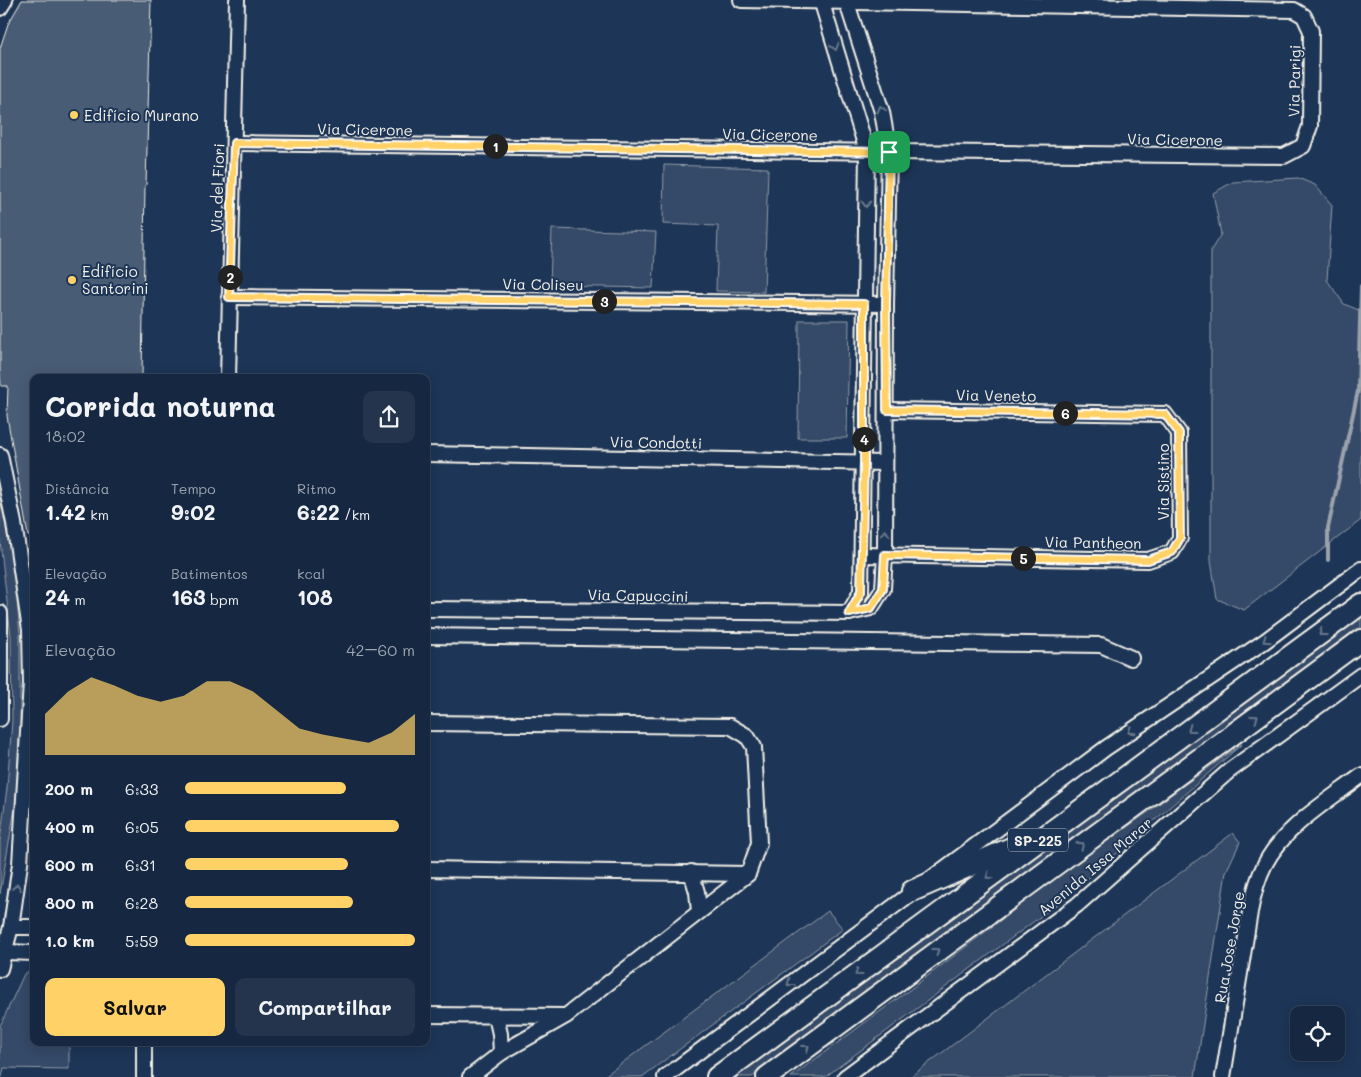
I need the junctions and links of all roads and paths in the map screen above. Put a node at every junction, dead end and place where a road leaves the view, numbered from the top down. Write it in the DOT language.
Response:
graph roads {
  1 [pos="5,0"];
  2 [pos="237,0"];
  3 [pos="741,0"];
  4 [pos="794,0"];
  5 [pos="821,1"];
  6 [pos="846,1"];
  7 [pos="0,8"];
  8 [pos="234,143"];
  9 [pos="1303,146"];
  10 [pos="867,151"];
  11 [pos="889,152"];
  12 [pos="229,297"];
  13 [pos="864,304"];
  14 [pos="886,304"];
  15 [pos="228,374"];
  16 [pos="887,410"];
  17 [pos="1165,414"];
  18 [pos="430,454"];
  19 [pos="0,455"];
  20 [pos="864,462"];
  21 [pos="885,463"];
  22 [pos="1172,552"];
  23 [pos="862,554"];
  24 [pos="885,555"];
  25 [pos="1361,569"];
  26 [pos="1361,604"];
  27 [pos="430,609"];
  28 [pos="849,613"];
  29 [pos="0,614"];
  30 [pos="30,618"];
  31 [pos="430,636"];
  32 [pos="1361,640"];
  33 [pos="1130,658"];
  34 [pos="1361,675"];
  35 [pos="30,703"];
  36 [pos="0,720"];
  37 [pos="430,723"];
  38 [pos="1361,776"];
  39 [pos="1052,830"];
  40 [pos="430,869"];
  41 [pos="691,872"];
  42 [pos="748,874"];
  43 [pos="912,891"];
  44 [pos="699,910"];
  45 [pos="10,926"];
  46 [pos="30,927"];
  47 [pos="6,952"];
  48 [pos="30,953"];
  49 [pos="0,969"];
  50 [pos="430,1015"];
  51 [pos="496,1016"];
  52 [pos="566,1016"];
  53 [pos="144,1046"];
  54 [pos="501,1053"];
  55 [pos="144,1077"];
  56 [pos="470,1077"];
  57 [pos="665,1077"];
  58 [pos="717,1077"];
  59 [pos="766,1077"];
  60 [pos="845,1077"];
  61 [pos="1222,1077"];
  1 -- 7 [label="street"];
  2 -- 8 [label="street, Via del Fiori"];
  3 -- 4 [label="street"];
  4 -- 5 [label="street"];
  5 -- 6 [label="street"];
  5 -- 10 [label="street, one-way"];
  6 -- 9 [label="street, Via Parigi"];
  11 -- 6 [label="street, Via Capuccini, one-way"];
  8 -- 10 [label="street, Via Cicerone"];
  8 -- 12 [label="street, Via del Fiori"];
  9 -- 11 [label="street, Via Cicerone"];
  10 -- 11 [label="street, Via Cicerone"];
  10 -- 13 [label="street, one-way"];
  11 -- 14 [label="street, Via Capuccini"];
  12 -- 13 [label="street, Via Coliseu"];
  12 -- 15 [label="street, Via del Fiori"];
  13 -- 14 [label="street, Via Coliseu"];
  13 -- 20 [label="street"];
  14 -- 16 [label="street, Via Capuccini"];
  16 -- 17 [label="street, Via Veneto"];
  16 -- 21 [label="street, Via Capuccini"];
  17 -- 22 [label="street, Via Sistino"];
  18 -- 20 [label="street, Via Condotti"];
  19 -- 30 [label="street"];
  20 -- 21 [label="street, Via Condotti"];
  20 -- 23 [label="street"];
  24 -- 21 [label="street, Via Capuccini, one-way"];
  22 -- 24 [label="street, Via Pantheon"];
  23 -- 24 [label="street, Via Pantheon"];
  23 -- 28 [label="street"];
  24 -- 28 [label="street, Via Capuccini"];
  25 -- 43 [label="street, one-way"];
  26 -- 39 [label="highway, SP-225, one-way"];
  27 -- 28 [label="street, Via Capuccini"];
  29 -- 36 [label="street"];
  31 -- 33 [label="street"];
  59 -- 32 [label="highway, SP-225, one-way"];
  34 -- 60 [label="street, Avenida Issa Marar"];
  45 -- 35 [label="street, one-way"];
  37 -- 42 [label="street"];
  38 -- 61 [label="street, Rua Jose Jorge"];
  39 -- 43 [label="highway"];
  39 -- 58 [label="highway, SP-225, one-way"];
  40 -- 41 [label="street"];
  41 -- 42 [label="street"];
  41 -- 44 [label="street"];
  42 -- 44 [label="street"];
  43 -- 57 [label="street, one-way"];
  44 -- 52 [label="street"];
  45 -- 46 [label="street"];
  45 -- 47 [label="street"];
  47 -- 48 [label="street"];
  47 -- 49 [label="street"];
  50 -- 51 [label="street"];
  51 -- 52 [label="street"];
  51 -- 54 [label="street"];
  52 -- 54 [label="street"];
  53 -- 55 [label="street"];
  54 -- 56 [label="street"];
}
